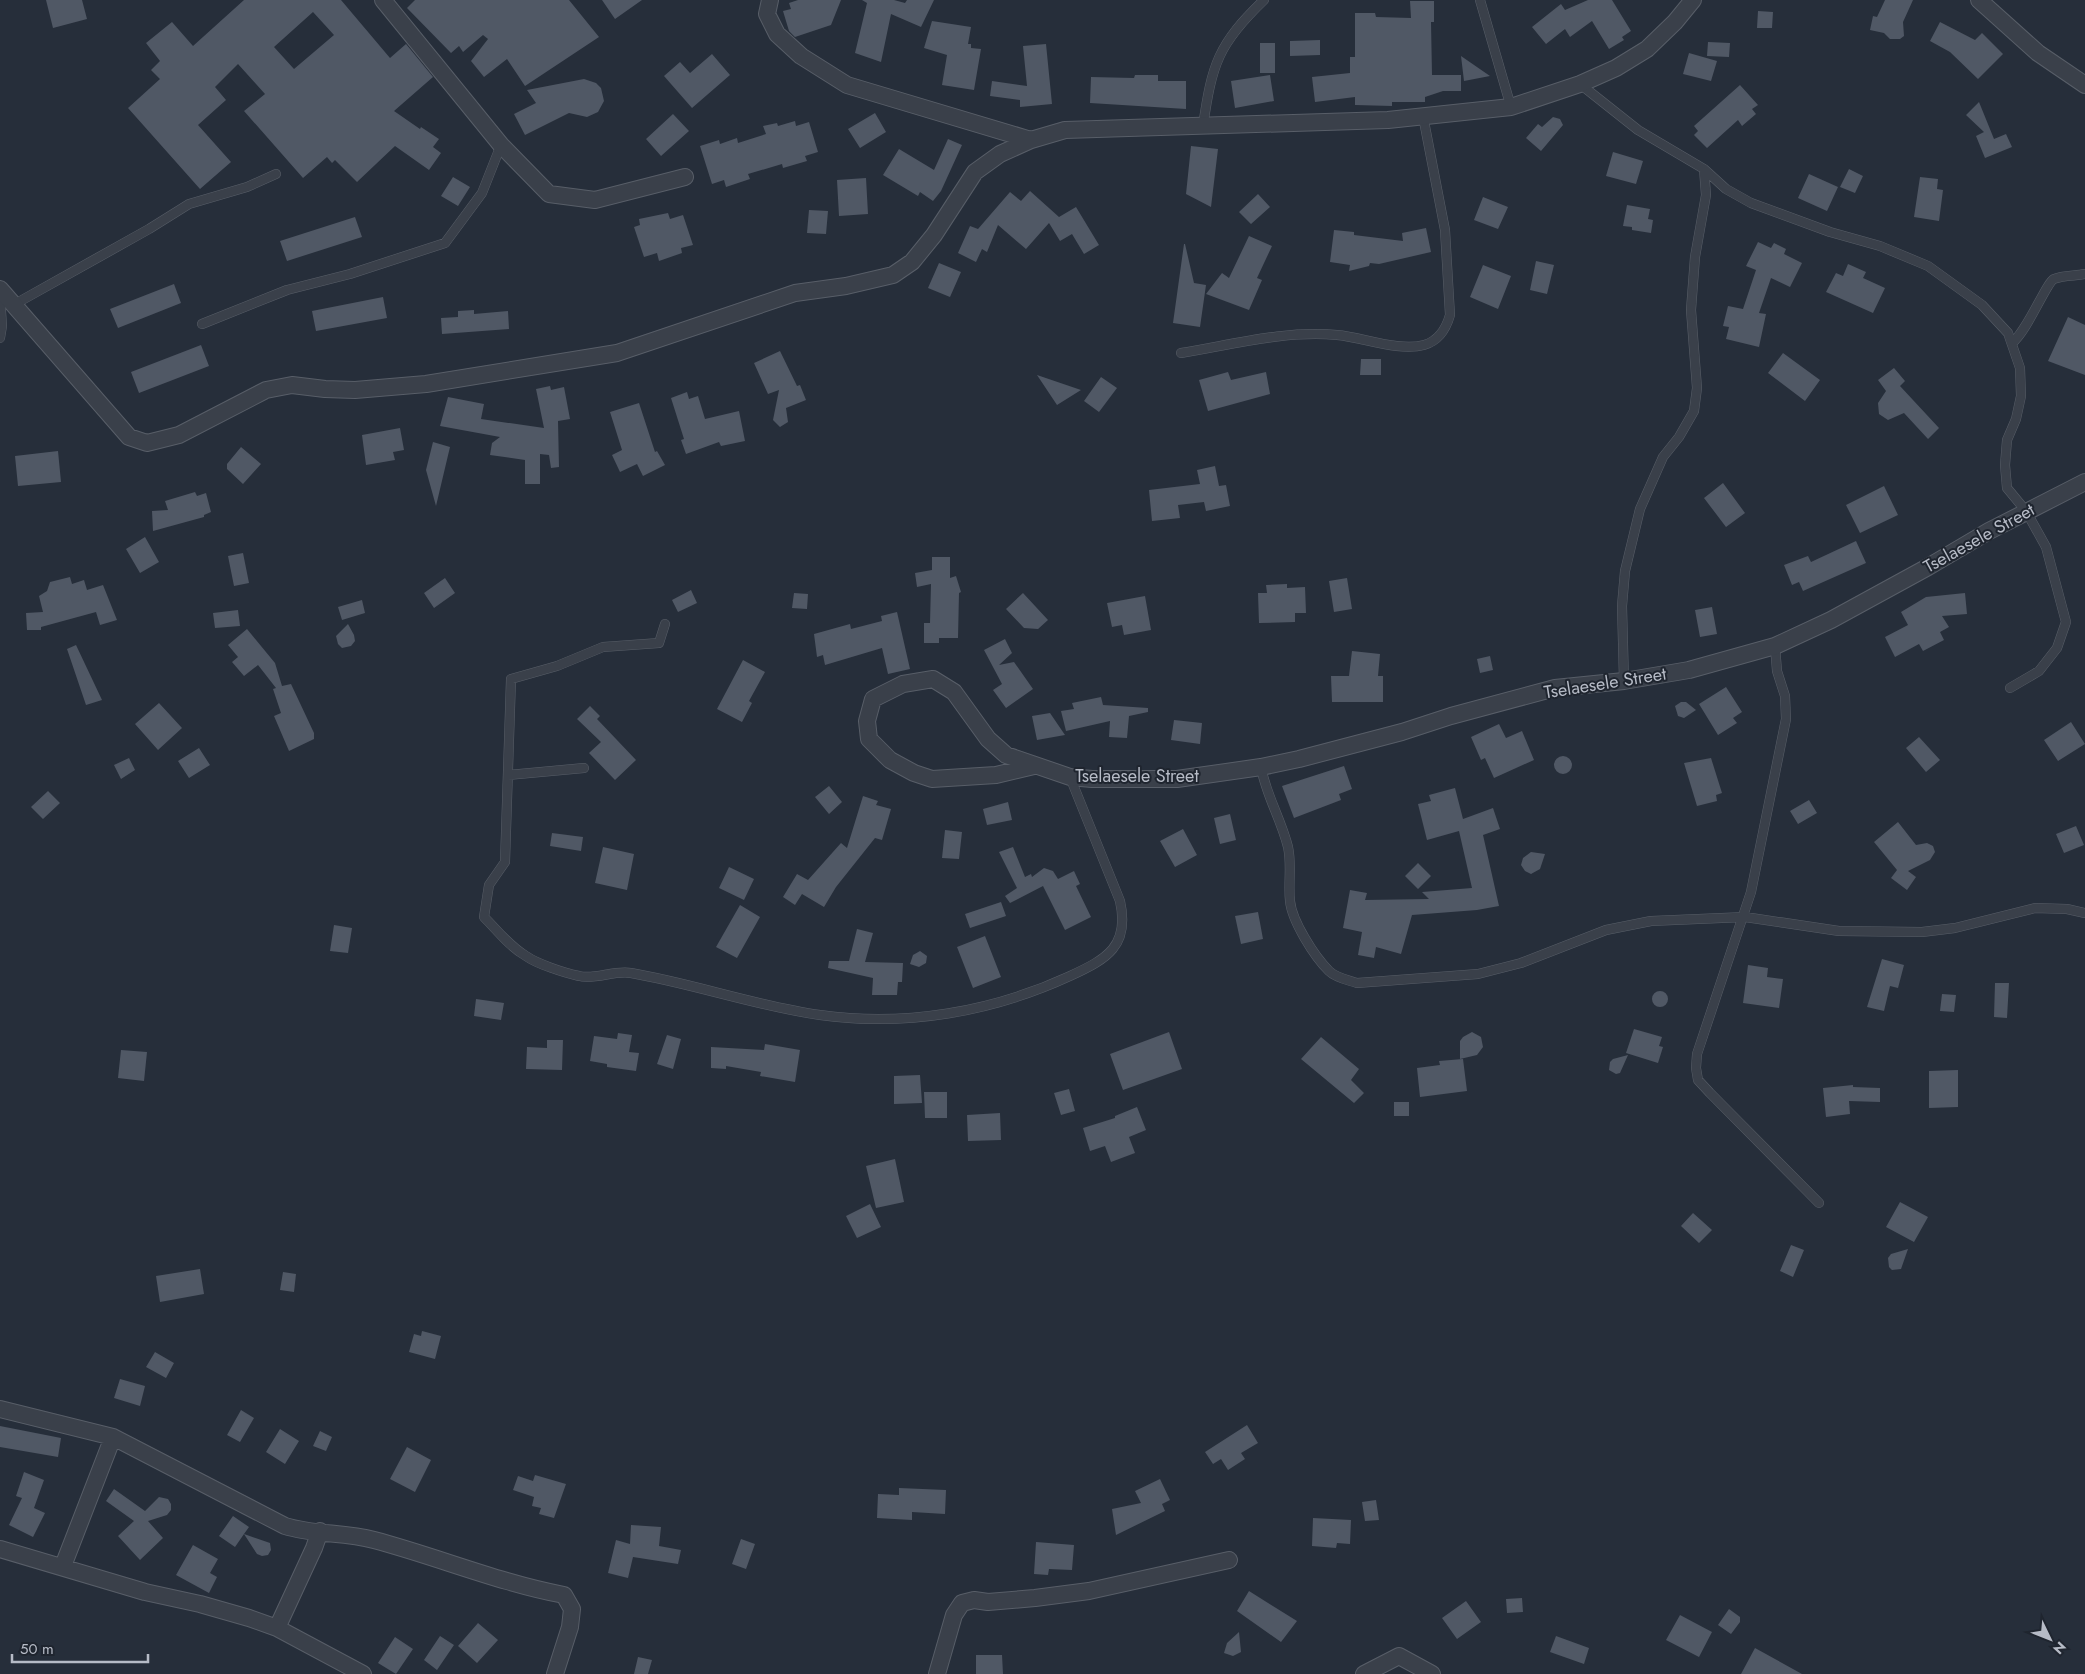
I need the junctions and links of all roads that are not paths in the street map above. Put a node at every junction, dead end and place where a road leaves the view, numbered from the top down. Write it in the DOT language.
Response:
graph roads {
  1 [pos="382,0"];
  2 [pos="770,0"];
  3 [pos="1264,0"];
  4 [pos="1480,0"];
  5 [pos="1693,0"];
  6 [pos="1982,1"];
  7 [pos="1580,84"];
  8 [pos="2085,85"];
  9 [pos="1511,106"];
  10 [pos="1423,116"];
  11 [pos="1203,126"];
  12 [pos="1031,140"];
  13 [pos="501,144"];
  14 [pos="1704,169"];
  15 [pos="276,174"];
  16 [pos="685,177"];
  17 [pos="2085,274"];
  18 [pos="0,289"];
  19 [pos="0,295"];
  20 [pos="15,304"];
  21 [pos="202,324"];
  22 [pos="0,338"];
  23 [pos="2012,343"];
  24 [pos="1181,353"];
  25 [pos="2085,482"];
  26 [pos="2026,511"];
  27 [pos="664,624"];
  28 [pos="1774,646"];
  29 [pos="1624,681"];
  30 [pos="2010,688"];
  31 [pos="1034,766"];
  32 [pos="1261,767"];
  33 [pos="584,768"];
  34 [pos="508,776"];
  35 [pos="1070,777"];
  36 [pos="2085,913"];
  37 [pos="1744,917"];
  38 [pos="1819,1203"];
  39 [pos="0,1409"];
  40 [pos="113,1437"];
  41 [pos="320,1531"];
  42 [pos="0,1549"];
  43 [pos="1228,1560"];
  44 [pos="63,1566"];
  45 [pos="277,1628"];
  46 [pos="363,1674"];
  47 [pos="555,1674"];
  48 [pos="938,1674"];
  49 [pos="1364,1674"];
  50 [pos="1432,1674"];
  1 -- 13 [label="street"];
  2 -- 12 [label="street"];
  3 -- 11 [label="lane"];
  4 -- 9 [label="lane"];
  5 -- 7 [label="street"];
  6 -- 8 [label="street"];
  7 -- 9 [label="street"];
  7 -- 14 [label="lane"];
  9 -- 10 [label="street"];
  10 -- 11 [label="street"];
  10 -- 24 [label="lane"];
  11 -- 12 [label="street"];
  12 -- 20 [label="street"];
  13 -- 16 [label="street"];
  13 -- 21 [label="lane"];
  14 -- 23 [label="lane"];
  14 -- 29 [label="lane"];
  15 -- 20 [label="lane"];
  17 -- 23 [label="lane"];
  18 -- 20 [label="street"];
  19 -- 22 [label="lane"];
  23 -- 26 [label="lane"];
  25 -- 26 [label="street, Tselaesele Street"];
  26 -- 28 [label="street, Tselaesele Street"];
  26 -- 30 [label="lane"];
  27 -- 34 [label="lane"];
  28 -- 29 [label="street, Tselaesele Street"];
  28 -- 37 [label="lane"];
  29 -- 32 [label="street, Tselaesele Street"];
  31 -- 31 [label="street, Tselaesele Street"];
  31 -- 35 [label="street, Tselaesele Street"];
  32 -- 35 [label="street, Tselaesele Street"];
  32 -- 37 [label="lane"];
  33 -- 34 [label="lane"];
  34 -- 35 [label="lane"];
  36 -- 37 [label="lane"];
  37 -- 38 [label="lane"];
  39 -- 40 [label="street"];
  40 -- 41 [label="street"];
  40 -- 44 [label="street"];
  41 -- 45 [label="street"];
  41 -- 47 [label="street"];
  42 -- 44 [label="street"];
  43 -- 48 [label="street"];
  44 -- 45 [label="street"];
  45 -- 46 [label="street"];
  49 -- 50 [label="street"];
}
